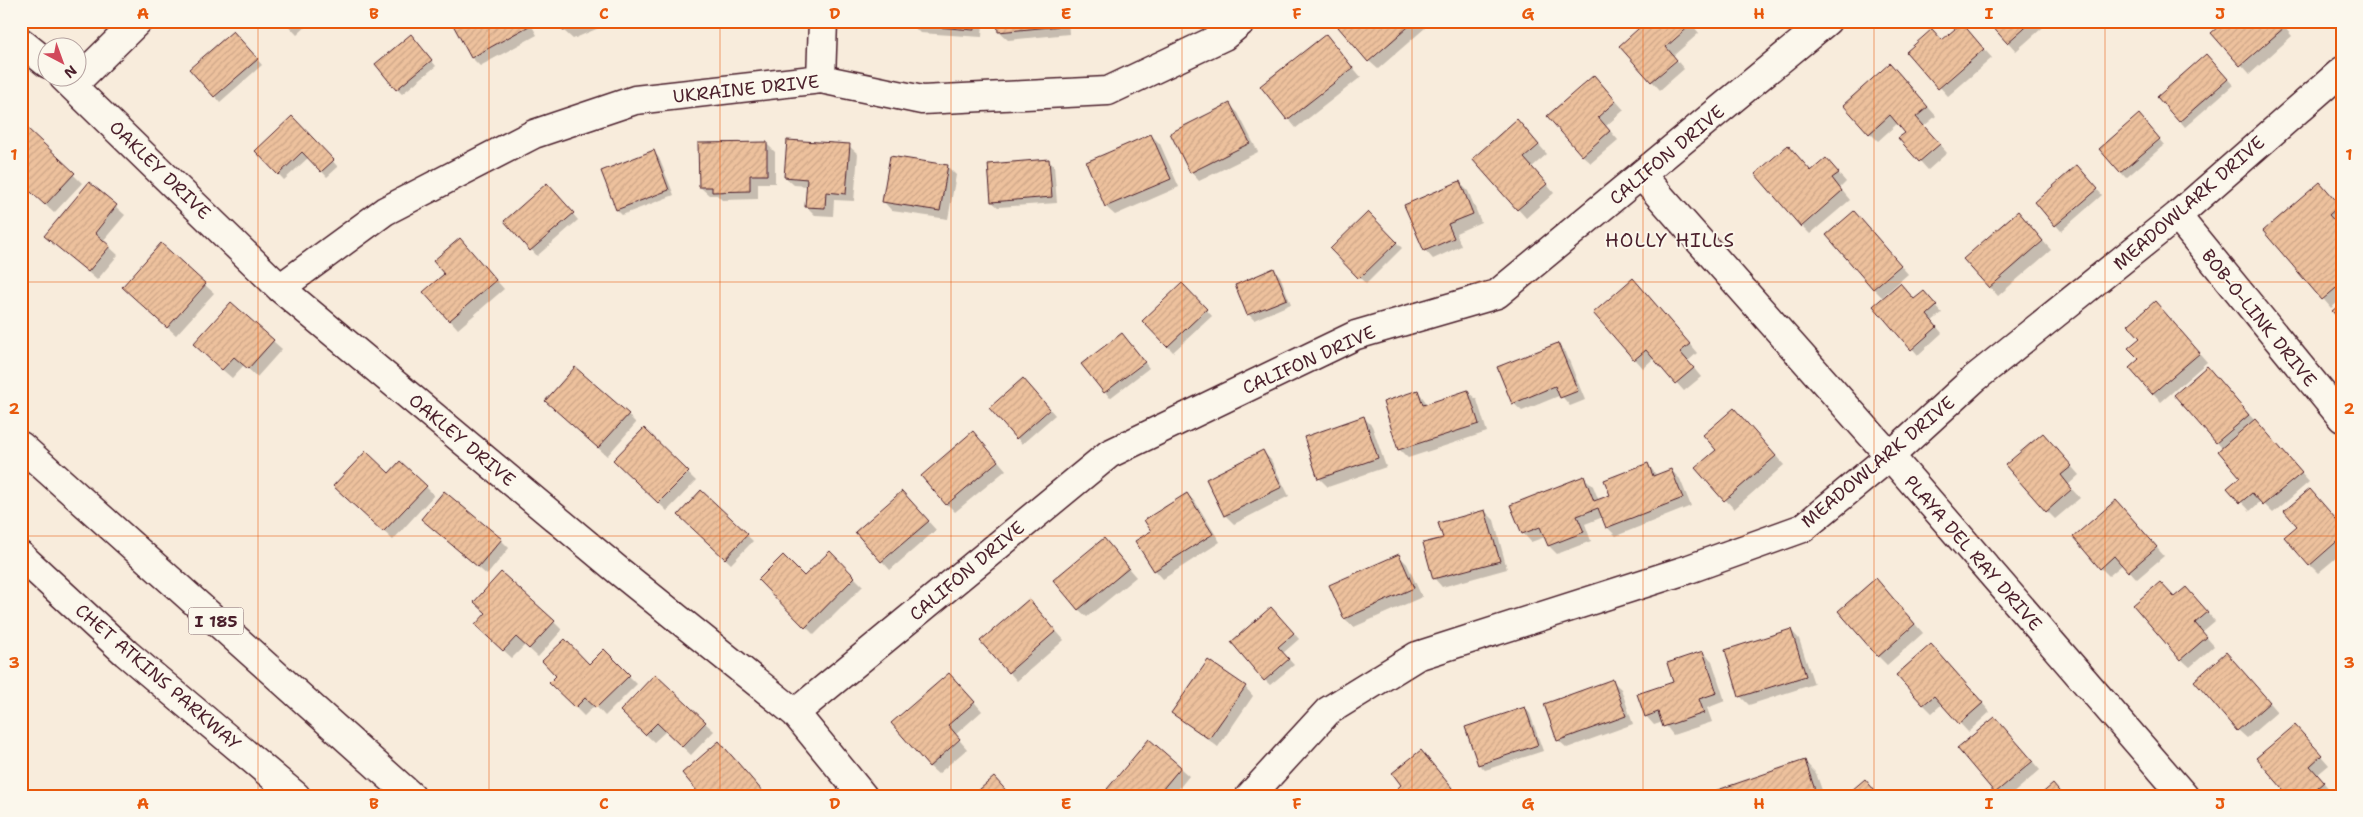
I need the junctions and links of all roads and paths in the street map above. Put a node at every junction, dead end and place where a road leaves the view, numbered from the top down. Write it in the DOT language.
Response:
graph roads {
  1 [pos="138,21"];
  2 [pos="823,21"];
  3 [pos="1242,21"];
  4 [pos="1827,21"];
  5 [pos="21,42"];
  6 [pos="38,56"];
  7 [pos="88,64"];
  8 [pos="2342,71"];
  9 [pos="821,79"];
  10 [pos="75,88"];
  11 [pos="1642,176"];
  12 [pos="2177,216"];
  13 [pos="280,288"];
  14 [pos="2342,418"];
  15 [pos="21,446"];
  16 [pos="1890,456"];
  17 [pos="21,556"];
  18 [pos="795,713"];
  19 [pos="296,796"];
  20 [pos="411,796"];
  21 [pos="863,796"];
  22 [pos="1250,796"];
  23 [pos="2184,796"];
  1 -- 7 [label="main road"];
  2 -- 9 [label="main road"];
  3 -- 9 [label="main road, UKRAINE DRIVE"];
  4 -- 11 [label="main road, CALIFON DRIVE"];
  5 -- 6 [label="main road"];
  8 -- 12 [label="main road, MEADOWLARK DRIVE"];
  9 -- 13 [label="main road, UKRAINE DRIVE"];
  10 -- 13 [label="main road, OAKLEY DRIVE"];
  11 -- 16 [label="main road, PLAYA DEL RAY DRIVE"];
  11 -- 18 [label="main road, CALIFON DRIVE"];
  12 -- 14 [label="main road, BOB-O-LINK DRIVE"];
  12 -- 16 [label="main road, MEADOWLARK DRIVE"];
  13 -- 18 [label="main road, OAKLEY DRIVE"];
  15 -- 20 [label="main road, I 185"];
  16 -- 22 [label="main road, MEADOWLARK DRIVE"];
  16 -- 23 [label="main road, PLAYA DEL RAY DRIVE"];
  17 -- 19 [label="main road, CHET ATKINS PARKWAY"];
  18 -- 21 [label="main road, OAKLEY DRIVE"];
}
